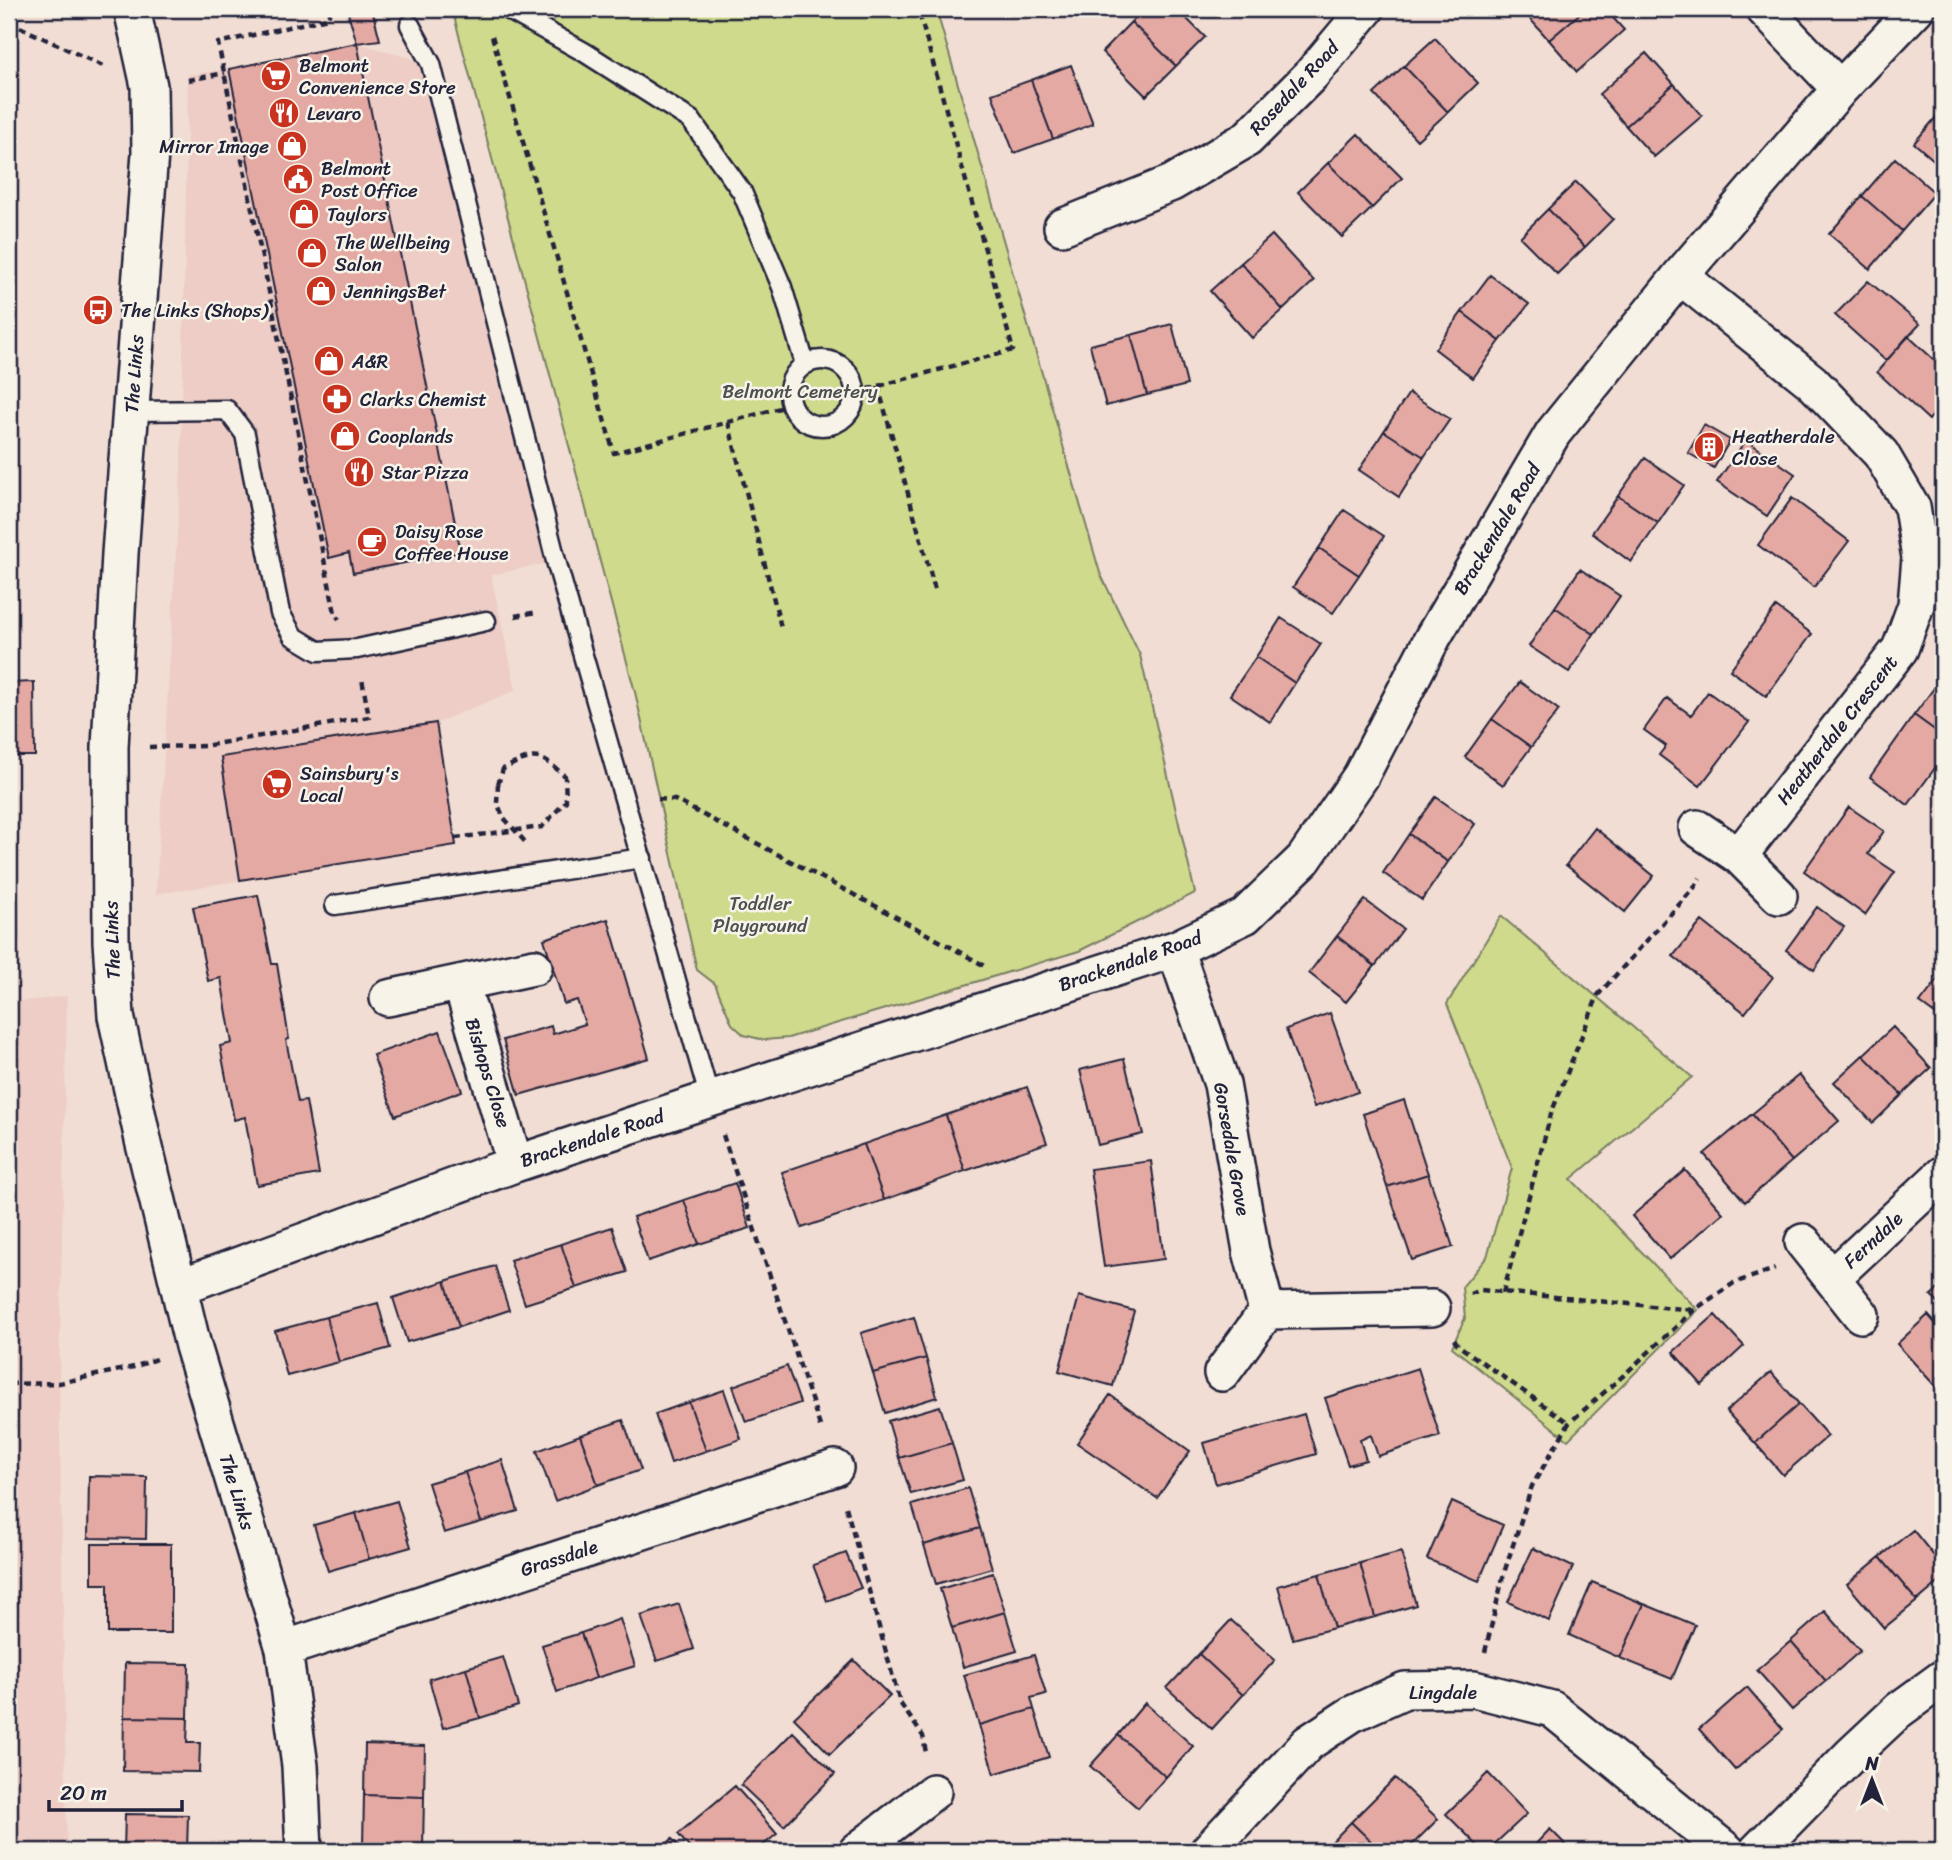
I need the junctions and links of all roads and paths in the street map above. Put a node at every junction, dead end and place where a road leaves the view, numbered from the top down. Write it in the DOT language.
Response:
graph roads {
  1 [pos="132,9"];
  2 [pos="331,9"];
  3 [pos="507,9"];
  4 [pos="550,9"];
  5 [pos="918,9"];
  6 [pos="1366,9"];
  7 [pos="1764,9"];
  8 [pos="1916,9"];
  9 [pos="525,19"];
  10 [pos="410,25"];
  11 [pos="492,35"];
  12 [pos="1840,89"];
  13 [pos="1062,228"];
  14 [pos="1680,275"];
  15 [pos="805,364"];
  16 [pos="878,386"];
  17 [pos="856,392"];
  18 [pos="790,405"];
  19 [pos="131,411"];
  20 [pos="728,422"];
  21 [pos="935,590"];
  22 [pos="569,606"];
  23 [pos="486,621"];
  24 [pos="782,631"];
  25 [pos="357,649"];
  26 [pos="110,747"];
  27 [pos="625,797"];
  28 [pos="1696,828"];
  29 [pos="455,838"];
  30 [pos="1739,856"];
  31 [pos="642,858"];
  32 [pos="552,871"];
  33 [pos="1693,888"];
  34 [pos="1779,896"];
  35 [pos="335,905"];
  36 [pos="1175,949"];
  37 [pos="534,967"];
  38 [pos="461,983"];
  39 [pos="1034,994"];
  40 [pos="388,998"];
  41 [pos="710,1099"];
  42 [pos="515,1164"];
  43 [pos="1943,1174"];
  44 [pos="1803,1242"];
  45 [pos="1833,1277"];
  46 [pos="179,1287"];
  47 [pos="1503,1293"];
  48 [pos="1432,1308"];
  49 [pos="1694,1310"];
  50 [pos="1267,1311"];
  51 [pos="1861,1315"];
  52 [pos="193,1346"];
  53 [pos="1222,1373"];
  54 [pos="9,1384"];
  55 [pos="1569,1423"];
  56 [pos="835,1468"];
  57 [pos="284,1649"];
  58 [pos="1943,1678"];
  59 [pos="1474,1689"];
  60 [pos="933,1792"];
  61 [pos="304,1851"];
  62 [pos="857,1851"];
  63 [pos="1208,1851"];
  64 [pos="1727,1851"];
  65 [pos="1757,1851"];
  1 -- 19 [label="street, The Links"];
  2 -- 25 [label="path"];
  3 -- 9 [label="lane"];
  4 -- 9 [label="lane"];
  5 -- 16 [label="path"];
  6 -- 13 [label="street, Rosedale Road"];
  7 -- 12 [label="street"];
  8 -- 12 [label="street, Brackendale Road"];
  9 -- 15 [label="lane"];
  10 -- 22 [label="lane"];
  11 -- 20 [label="path"];
  12 -- 14 [label="street, Brackendale Road"];
  14 -- 30 [label="street, Heatherdale Crescent"];
  14 -- 36 [label="street, Brackendale Road"];
  15 -- 17 [label="lane"];
  15 -- 18 [label="lane"];
  16 -- 17 [label="path"];
  16 -- 21 [label="path"];
  17 -- 18 [label="lane"];
  18 -- 20 [label="path"];
  19 -- 25 [label="lane"];
  19 -- 26 [label="street, The Links"];
  20 -- 24 [label="path"];
  22 -- 23 [label="path"];
  22 -- 27 [label="lane"];
  23 -- 25 [label="lane"];
  25 -- 26 [label="path"];
  26 -- 46 [label="street, The Links"];
  27 -- 31 [label="lane"];
  27 -- 39 [label="path"];
  28 -- 30 [label="street"];
  29 -- 32 [label="path, bridge"];
  30 -- 34 [label="street"];
  31 -- 32 [label="lane"];
  31 -- 41 [label="lane"];
  32 -- 35 [label="lane"];
  33 -- 47 [label="path"];
  36 -- 39 [label="street, Brackendale Road"];
  36 -- 50 [label="street, Gorsedale Grove"];
  37 -- 38 [label="street"];
  38 -- 40 [label="street"];
  38 -- 42 [label="street, Bishops Close"];
  39 -- 41 [label="street, Brackendale Road"];
  41 -- 42 [label="street, Brackendale Road"];
  42 -- 46 [label="street, Brackendale Road"];
  43 -- 45 [label="street, Ferndale"];
  44 -- 45 [label="street, Ferndale"];
  44 -- 49 [label="path"];
  45 -- 51 [label="street, Ferndale"];
  46 -- 52 [label="street, The Links"];
  47 -- 48 [label="path"];
  47 -- 49 [label="path"];
  48 -- 50 [label="street"];
  48 -- 55 [label="path"];
  49 -- 55 [label="path"];
  50 -- 53 [label="street"];
  52 -- 54 [label="path"];
  52 -- 57 [label="street, The Links"];
  55 -- 59 [label="path"];
  56 -- 57 [label="street, Grassdale"];
  57 -- 61 [label="street, The Links"];
  58 -- 65 [label="street"];
  59 -- 63 [label="street, Lingdale"];
  59 -- 64 [label="street, Lingdale"];
  60 -- 62 [label="street"];
}
